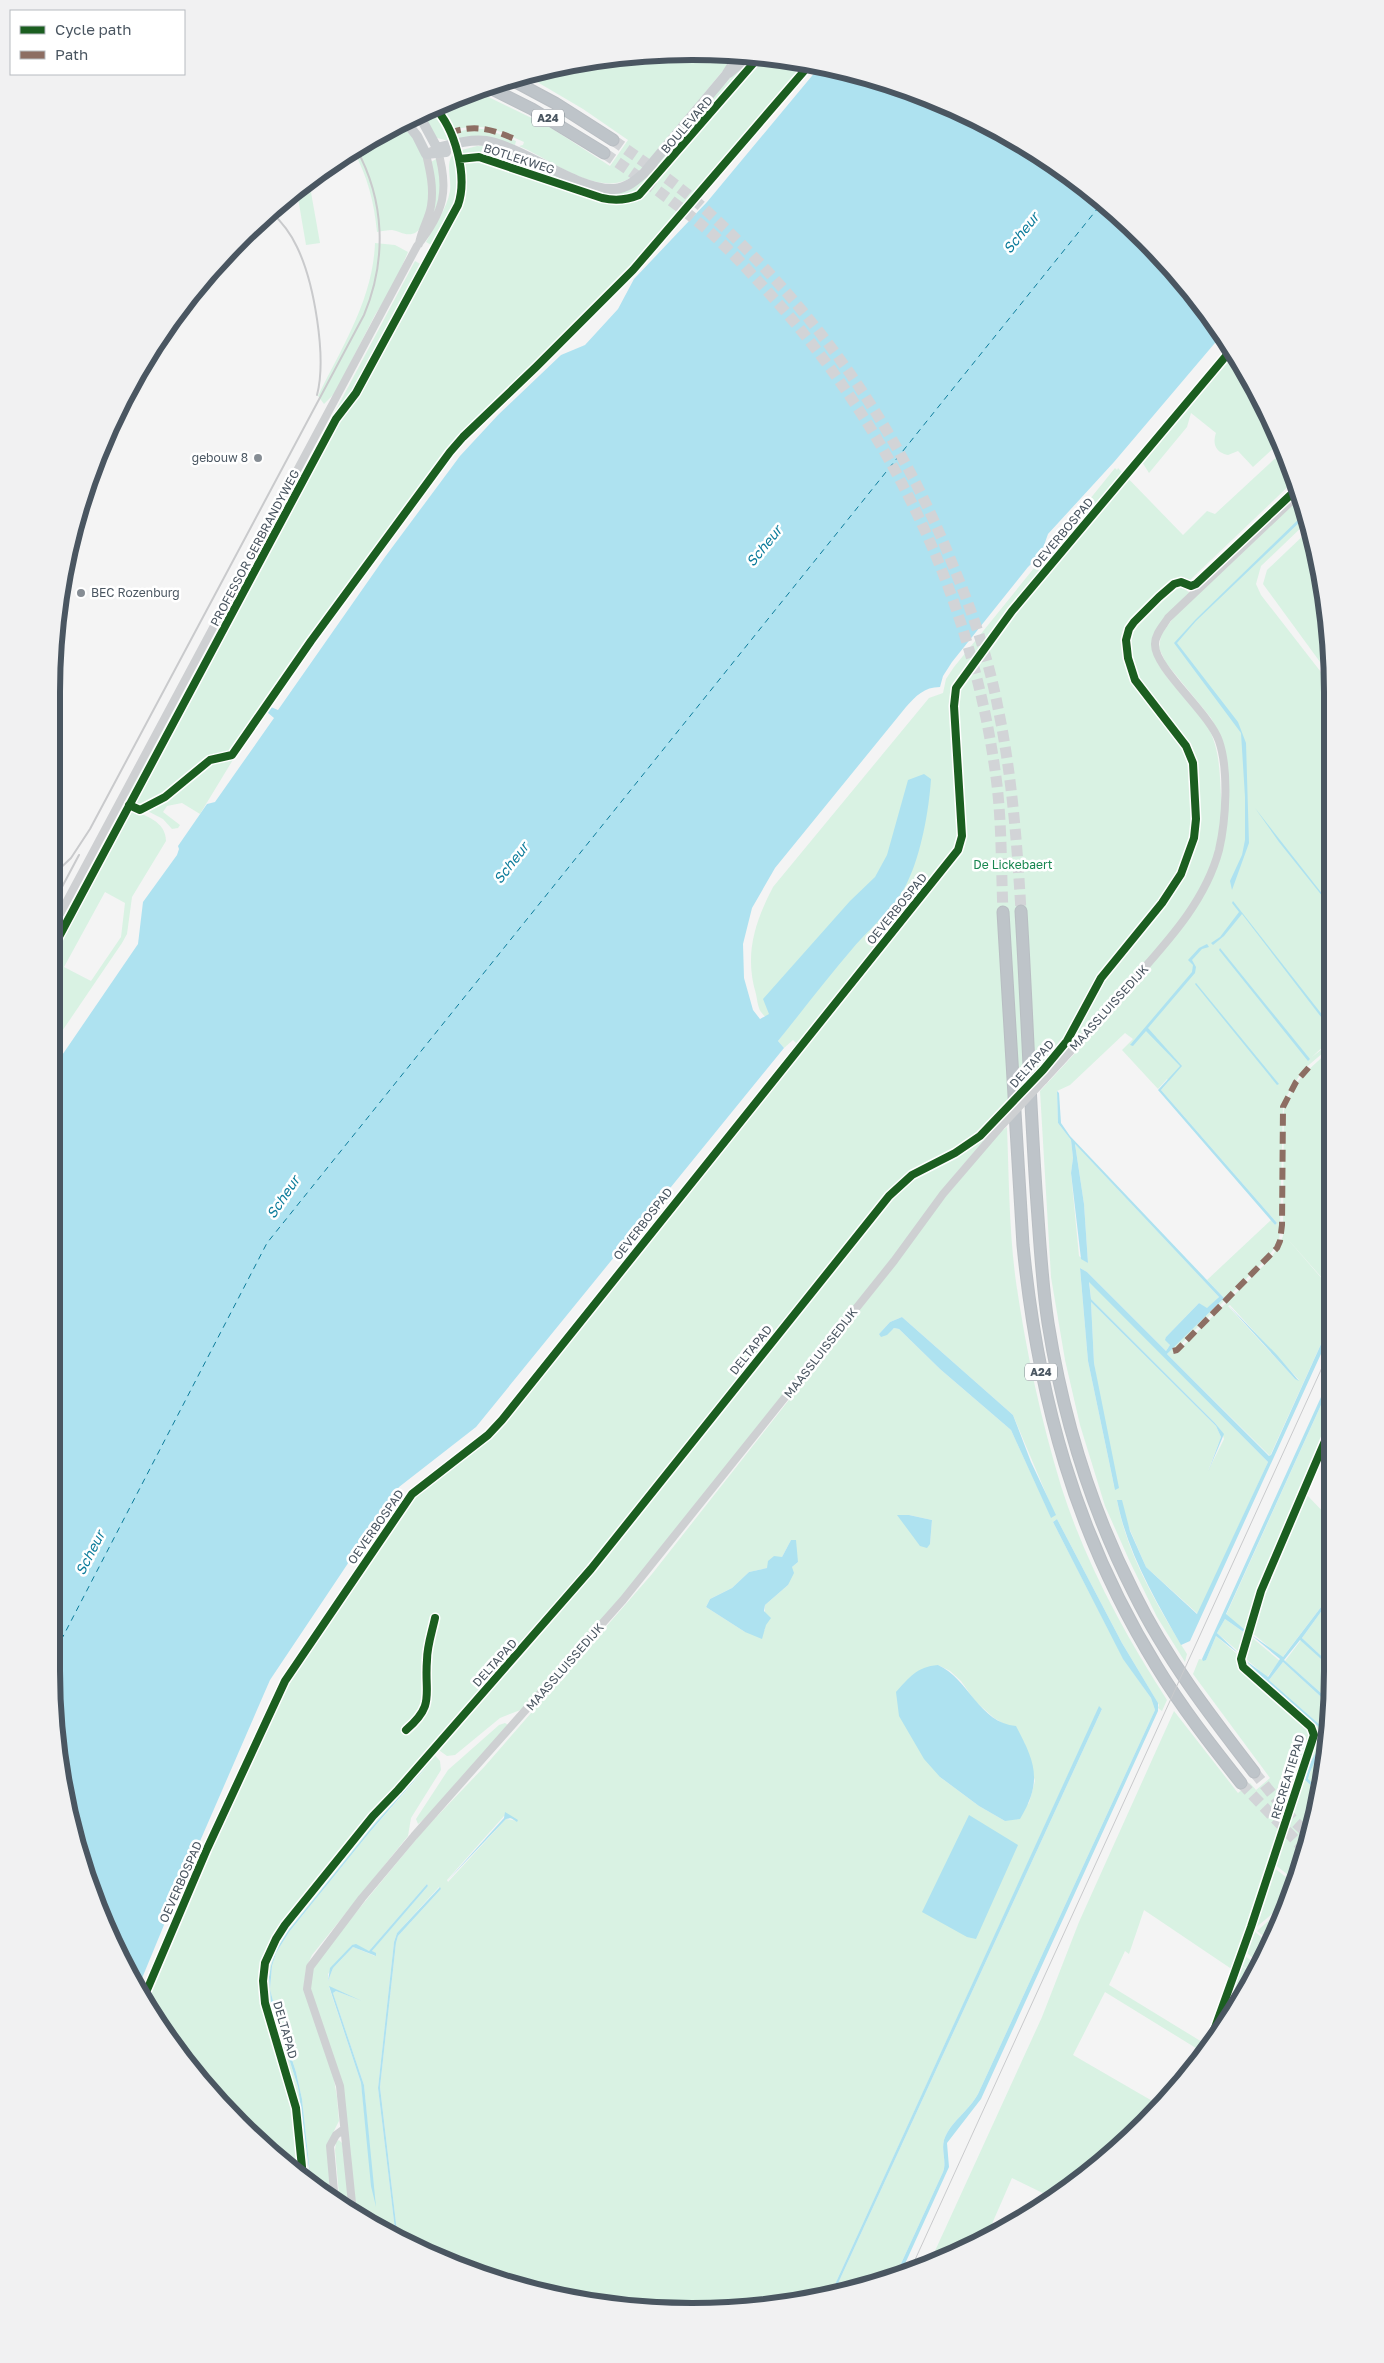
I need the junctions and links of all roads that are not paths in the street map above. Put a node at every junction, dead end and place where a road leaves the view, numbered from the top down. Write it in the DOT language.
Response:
graph roads {
  1 [pos="735,61"];
  2 [pos="743,62"];
  3 [pos="726,75"];
  4 [pos="520,84"];
  5 [pos="497,92"];
  6 [pos="422,120"];
  7 [pos="409,126"];
  8 [pos="613,140"];
  9 [pos="438,151"];
  10 [pos="604,153"];
  11 [pos="426,154"];
  12 [pos="624,187"];
  13 [pos="419,244"];
  14 [pos="1293,500"];
  15 [pos="1021,911"];
  16 [pos="1004,912"];
  17 [pos="60,914"];
  18 [pos="1254,1772"];
  19 [pos="1241,1783"];
  20 [pos="344,2129"];
  21 [pos="334,2191"];
  22 [pos="352,2203"];
  1 -- 3 [label="main road, BOULEVARD"];
  2 -- 3 [label="main road, BOULEVARD"];
  3 -- 12 [label="main road, BOULEVARD"];
  4 -- 8 [label="highway, A24"];
  5 -- 10 [label="highway, A24"];
  6 -- 9 [label="main road"];
  7 -- 11 [label="main road"];
  9 -- 11 [label="main road, BOTLEKWEG"];
  9 -- 12 [label="main road, BOTLEKWEG"];
  9 -- 13 [label="street, PROFESSOR GERBRANDYWEG"];
  11 -- 13 [label="street, PROFESSOR GERBRANDYWEG"];
  13 -- 17 [label="street, PROFESSOR GERBRANDYWEG"];
  14 -- 20 [label="street, MAASSLUISSEDIJK, bridge"];
  15 -- 18 [label="highway, A24"];
  16 -- 19 [label="highway, A24"];
  20 -- 21 [label="street"];
  20 -- 22 [label="street, MAASSLUISSEDIJK"];
}
